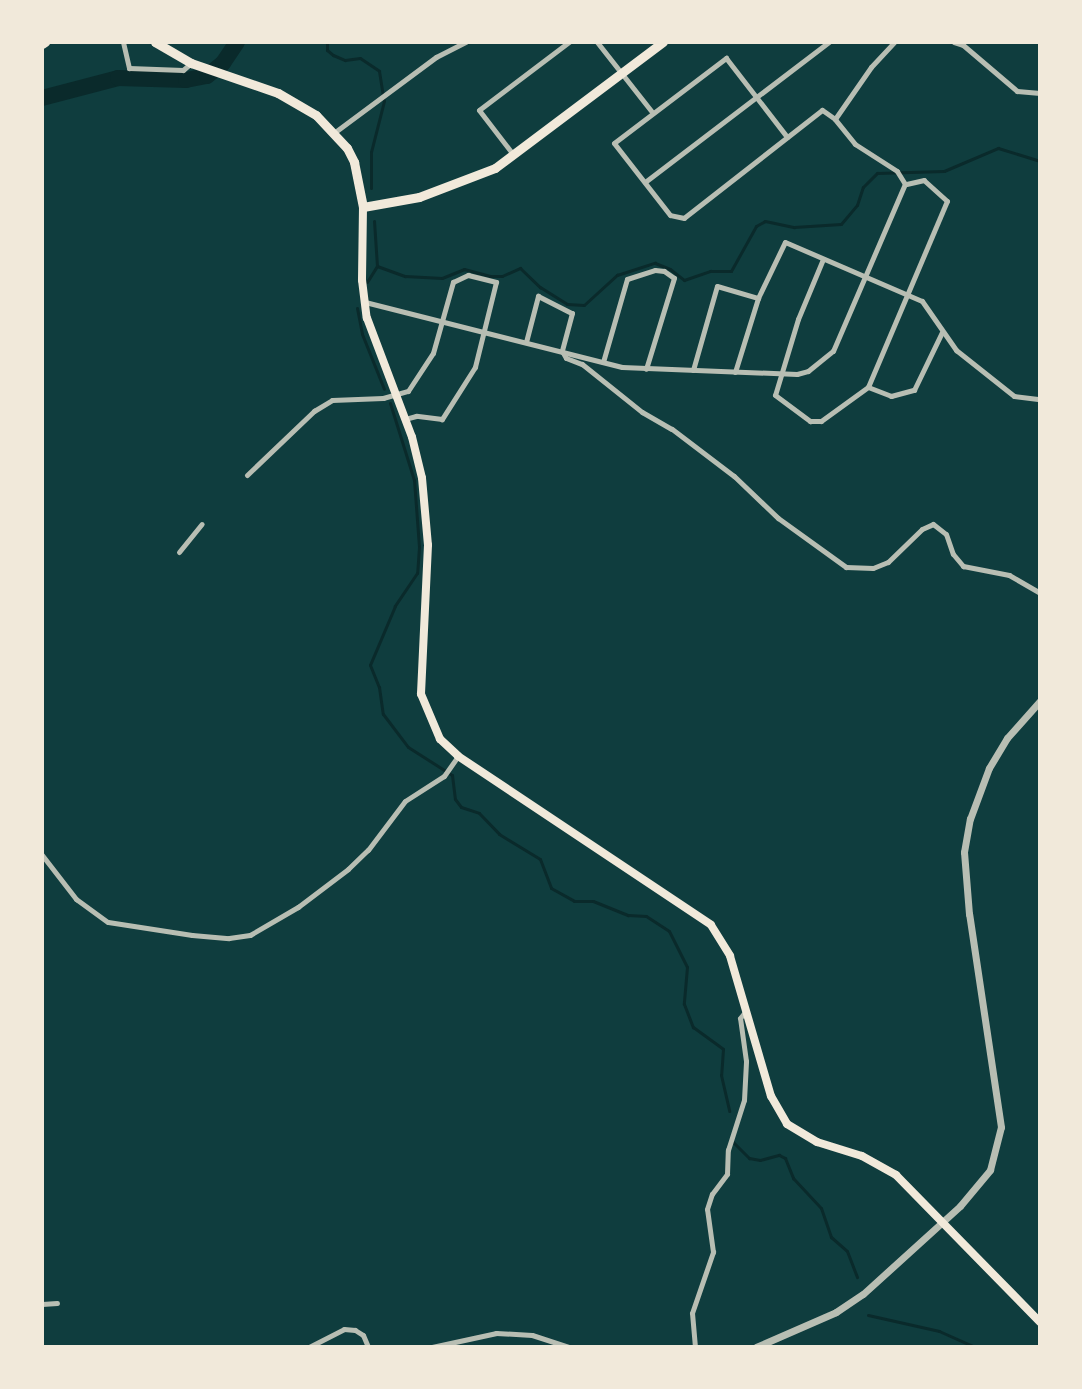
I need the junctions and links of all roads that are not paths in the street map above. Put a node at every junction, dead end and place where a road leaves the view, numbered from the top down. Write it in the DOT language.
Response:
graph roads {
  1 [pos="123,42"];
  2 [pos="155,42"];
  3 [pos="465,42"];
  4 [pos="569,42"];
  5 [pos="597,42"];
  6 [pos="663,42"];
  7 [pos="829,42"];
  8 [pos="894,42"];
  9 [pos="954,42"];
  10 [pos="964,44"];
  11 [pos="191,63"];
  12 [pos="621,73"];
  13 [pos="1040,93"];
  14 [pos="756,96"];
  15 [pos="652,112"];
  16 [pos="835,119"];
  17 [pos="335,132"];
  18 [pos="787,137"];
  19 [pos="514,155"];
  20 [pos="903,181"];
  21 [pos="645,182"];
  22 [pos="363,207"];
  23 [pos="823,259"];
  24 [pos="865,276"];
  25 [pos="907,293"];
  26 [pos="758,298"];
  27 [pos="364,302"];
  28 [pos="442,321"];
  29 [pos="484,331"];
  30 [pos="942,332"];
  31 [pos="526,342"];
  32 [pos="562,351"];
  33 [pos="603,362"];
  34 [pos="646,369"];
  35 [pos="693,371"];
  36 [pos="735,372"];
  37 [pos="781,373"];
  38 [pos="868,387"];
  39 [pos="395,393"];
  40 [pos="1040,399"];
  41 [pos="405,420"];
  42 [pos="247,475"];
  43 [pos="202,524"];
  44 [pos="179,552"];
  45 [pos="1040,593"];
  46 [pos="1040,701"];
  47 [pos="458,756"];
  48 [pos="42,855"];
  49 [pos="745,1012"];
  50 [pos="943,1221"];
  51 [pos="57,1303"];
  52 [pos="42,1304"];
  53 [pos="1040,1322"];
  54 [pos="309,1347"];
  55 [pos="368,1347"];
  56 [pos="432,1347"];
  57 [pos="570,1347"];
  58 [pos="695,1347"];
  59 [pos="756,1347"];
  1 -- 11 [label="street"];
  2 -- 11 [label="main road"];
  3 -- 17 [label="street"];
  4 -- 19 [label="street"];
  5 -- 12 [label="street"];
  6 -- 12 [label="main road"];
  7 -- 14 [label="street"];
  8 -- 16 [label="street"];
  9 -- 10 [label="street"];
  10 -- 13 [label="street"];
  11 -- 17 [label="main road"];
  12 -- 15 [label="street"];
  12 -- 19 [label="main road"];
  14 -- 15 [label="street"];
  14 -- 18 [label="street"];
  14 -- 21 [label="street"];
  15 -- 21 [label="street"];
  16 -- 18 [label="street"];
  16 -- 20 [label="street"];
  17 -- 22 [label="main road"];
  18 -- 21 [label="street"];
  19 -- 22 [label="main road"];
  20 -- 24 [label="street"];
  20 -- 25 [label="street"];
  22 -- 27 [label="main road"];
  23 -- 24 [label="street"];
  23 -- 26 [label="street"];
  23 -- 37 [label="street"];
  24 -- 25 [label="street"];
  24 -- 37 [label="street"];
  25 -- 30 [label="street"];
  25 -- 38 [label="street"];
  26 -- 35 [label="street"];
  26 -- 36 [label="street"];
  27 -- 28 [label="street"];
  27 -- 39 [label="main road"];
  28 -- 29 [label="street"];
  28 -- 29 [label="street"];
  28 -- 39 [label="street"];
  29 -- 31 [label="street"];
  29 -- 41 [label="street"];
  30 -- 38 [label="street"];
  30 -- 40 [label="street"];
  31 -- 32 [label="street"];
  31 -- 32 [label="street"];
  32 -- 33 [label="street"];
  32 -- 45 [label="street"];
  33 -- 34 [label="street"];
  33 -- 34 [label="street"];
  34 -- 35 [label="street"];
  35 -- 36 [label="street"];
  36 -- 37 [label="street"];
  37 -- 38 [label="street"];
  39 -- 41 [label="main road"];
  39 -- 42 [label="street"];
  41 -- 47 [label="main road"];
  43 -- 44 [label="street"];
  46 -- 50 [label="street"];
  47 -- 48 [label="street"];
  47 -- 49 [label="main road"];
  49 -- 50 [label="main road"];
  49 -- 58 [label="street"];
  50 -- 53 [label="main road"];
  50 -- 59 [label="street"];
  51 -- 52 [label="street"];
  54 -- 55 [label="street"];
  56 -- 57 [label="street"];
}
